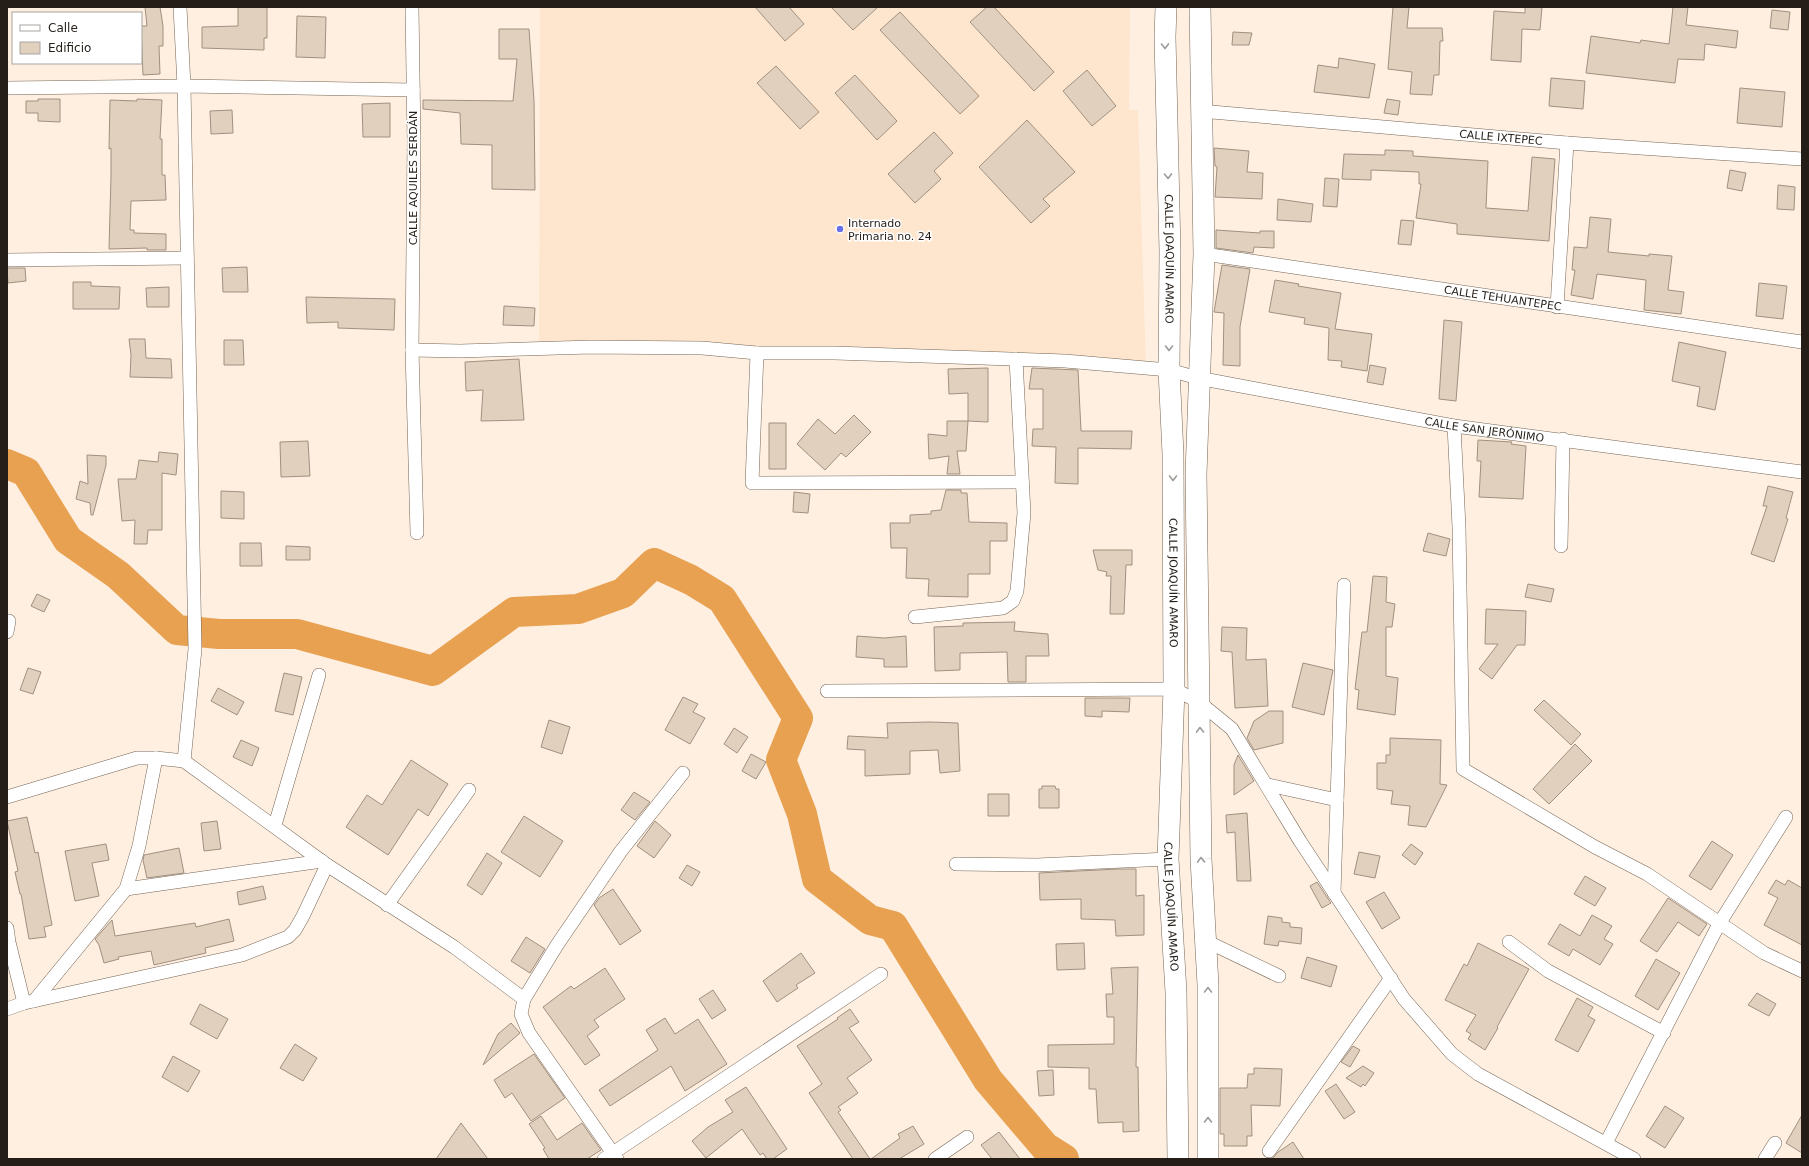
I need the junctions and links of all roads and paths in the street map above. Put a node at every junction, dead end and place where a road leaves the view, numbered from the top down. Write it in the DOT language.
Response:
graph roads {
  1 [pos="180,7"];
  2 [pos="412,7"];
  3 [pos="1166,7"];
  4 [pos="1200,7"];
  5 [pos="184,86"];
  6 [pos="7,88"];
  7 [pos="413,90"];
  8 [pos="1200,111"];
  9 [pos="1567,143"];
  10 [pos="1802,159"];
  11 [pos="1204,254"];
  12 [pos="187,258"];
  13 [pos="7,260"];
  14 [pos="1557,307"];
  15 [pos="1802,342"];
  16 [pos="412,350"];
  17 [pos="757,353"];
  18 [pos="1016,359"];
  19 [pos="1169,370"];
  20 [pos="1198,378"];
  21 [pos="1454,426"];
  22 [pos="1563,439"];
  23 [pos="1802,472"];
  24 [pos="1022,482"];
  25 [pos="417,533"];
  26 [pos="1561,546"];
  27 [pos="1344,585"];
  28 [pos="915,617"];
  29 [pos="319,675"];
  30 [pos="1174,689"];
  31 [pos="827,691"];
  32 [pos="1199,702"];
  33 [pos="156,758"];
  34 [pos="184,761"];
  35 [pos="683,773"];
  36 [pos="1268,785"];
  37 [pos="469,790"];
  38 [pos="7,797"];
  39 [pos="1337,800"];
  40 [pos="1786,817"];
  41 [pos="274,825"];
  42 [pos="1168,859"];
  43 [pos="324,863"];
  44 [pos="956,864"];
  45 [pos="126,889"];
  46 [pos="1334,893"];
  47 [pos="387,905"];
  48 [pos="1719,924"];
  49 [pos="7,928"];
  50 [pos="1206,941"];
  51 [pos="1509,942"];
  52 [pos="1802,971"];
  53 [pos="881,974"];
  54 [pos="1279,976"];
  55 [pos="1391,978"];
  56 [pos="524,999"];
  57 [pos="29,1002"];
  58 [pos="7,1009"];
  59 [pos="1664,1032"];
  60 [pos="967,1137"];
  61 [pos="1606,1143"];
  62 [pos="1775,1144"];
  63 [pos="1268,1151"];
  64 [pos="611,1157"];
  65 [pos="935,1159"];
  66 [pos="1178,1159"];
  67 [pos="1208,1159"];
  68 [pos="1634,1159"];
  69 [pos="1765,1159"];
  1 -- 5 [label="street"];
  2 -- 7 [label="street, CALLE AQUILES SERDÁN"];
  3 -- 19 [label="main road, CALLE JOAQUÍN AMARO, one-way"];
  4 -- 8 [label="main road"];
  5 -- 6 [label="street"];
  5 -- 7 [label="street"];
  5 -- 12 [label="street"];
  7 -- 16 [label="street, CALLE AQUILES SERDÁN"];
  8 -- 9 [label="street, CALLE IXTEPEC"];
  8 -- 11 [label="main road"];
  9 -- 10 [label="street, CALLE IXTEPEC"];
  9 -- 14 [label="street"];
  11 -- 14 [label="street, CALLE TEHUANTEPEC"];
  11 -- 20 [label="main road"];
  12 -- 13 [label="street"];
  12 -- 34 [label="street"];
  14 -- 15 [label="street, CALLE TEHUANTEPEC"];
  16 -- 17 [label="street, CALLE SAN JERÓNIMO"];
  16 -- 25 [label="street, CALLE AQUILES SERDÁN"];
  17 -- 18 [label="street, CALLE SAN JERÓNIMO"];
  17 -- 24 [label="street"];
  18 -- 19 [label="street, CALLE SAN JERÓNIMO"];
  18 -- 24 [label="street"];
  19 -- 20 [label="street, CALLE SAN JERÓNIMO"];
  19 -- 30 [label="main road, CALLE JOAQUÍN AMARO, one-way"];
  20 -- 21 [label="street, CALLE SAN JERÓNIMO"];
  20 -- 32 [label="main road"];
  21 -- 22 [label="street, CALLE SAN JERÓNIMO"];
  21 -- 48 [label="street"];
  22 -- 23 [label="street, CALLE SAN JERÓNIMO"];
  22 -- 26 [label="street"];
  24 -- 28 [label="street"];
  27 -- 39 [label="street"];
  29 -- 41 [label="street"];
  30 -- 31 [label="street"];
  30 -- 32 [label="street"];
  30 -- 42 [label="main road, CALLE JOAQUÍN AMARO"];
  32 -- 36 [label="street"];
  50 -- 32 [label="main road, one-way"];
  33 -- 34 [label="street"];
  33 -- 38 [label="street"];
  33 -- 45 [label="street"];
  34 -- 41 [label="street"];
  35 -- 56 [label="street"];
  36 -- 39 [label="street"];
  36 -- 46 [label="street"];
  37 -- 47 [label="street"];
  39 -- 46 [label="street"];
  40 -- 48 [label="street"];
  41 -- 43 [label="street"];
  42 -- 44 [label="street"];
  42 -- 66 [label="main road, CALLE JOAQUÍN AMARO"];
  43 -- 45 [label="street"];
  43 -- 47 [label="street"];
  43 -- 57 [label="street"];
  45 -- 57 [label="street"];
  46 -- 55 [label="street"];
  47 -- 56 [label="street"];
  48 -- 52 [label="street"];
  48 -- 59 [label="street"];
  49 -- 57 [label="street"];
  50 -- 54 [label="street"];
  67 -- 50 [label="main road, one-way"];
  51 -- 59 [label="street"];
  53 -- 64 [label="street"];
  55 -- 61 [label="street"];
  55 -- 63 [label="street"];
  56 -- 64 [label="street"];
  57 -- 58 [label="street"];
  59 -- 61 [label="street"];
  60 -- 65 [label="street"];
  61 -- 68 [label="street"];
  62 -- 69 [label="street"];
}
